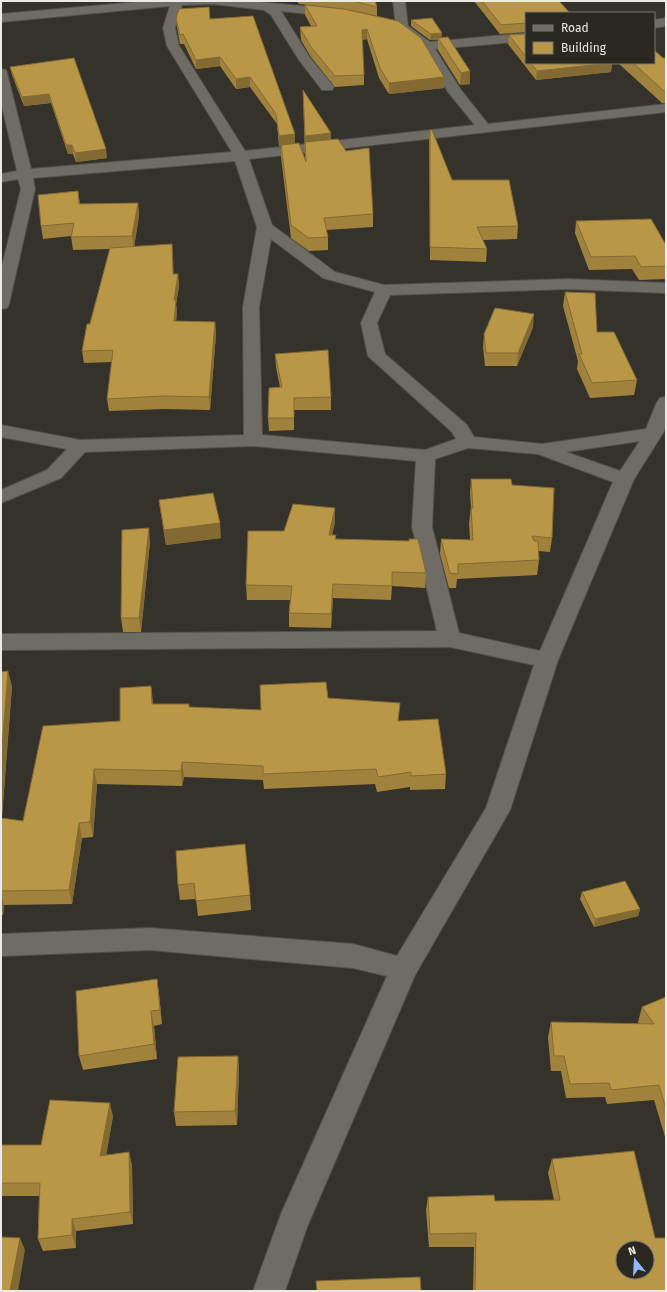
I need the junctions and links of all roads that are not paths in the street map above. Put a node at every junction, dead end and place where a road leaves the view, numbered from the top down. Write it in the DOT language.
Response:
graph roads {
  1 [pos="211,1"];
  2 [pos="215,1"];
  3 [pos="399,1"];
  4 [pos="177,2"];
  5 [pos="267,6"];
  6 [pos="344,14"];
  7 [pos="1,18"];
  8 [pos="666,22"];
  9 [pos="387,24"];
  10 [pos="655,24"];
  11 [pos="402,27"];
  12 [pos="525,37"];
  13 [pos="427,46"];
  14 [pos="1,73"];
  15 [pos="327,87"];
  16 [pos="666,108"];
  17 [pos="484,128"];
  18 [pos="241,156"];
  19 [pos="24,174"];
  20 [pos="1,178"];
  21 [pos="265,227"];
  22 [pos="666,288"];
  23 [pos="384,290"];
  24 [pos="1,304"];
  25 [pos="666,402"];
  26 [pos="1,431"];
  27 [pos="654,433"];
  28 [pos="253,440"];
  29 [pos="466,442"];
  30 [pos="80,446"];
  31 [pos="542,449"];
  32 [pos="426,456"];
  33 [pos="624,479"];
  34 [pos="1,497"];
  35 [pos="450,639"];
  36 [pos="1,642"];
  37 [pos="547,660"];
  38 [pos="1,945"];
  39 [pos="404,969"];
  40 [pos="269,1291"];
  1 -- 4 [label="street"];
  2 -- 5 [label="street"];
  3 -- 11 [label="street"];
  4 -- 7 [label="street"];
  4 -- 18 [label="street"];
  5 -- 6 [label="street"];
  5 -- 15 [label="street"];
  8 -- 10 [label="street"];
  9 -- 11 [label="street"];
  11 -- 13 [label="street"];
  12 -- 13 [label="street"];
  13 -- 17 [label="street"];
  14 -- 19 [label="street"];
  16 -- 17 [label="street"];
  17 -- 18 [label="street"];
  18 -- 19 [label="street"];
  18 -- 21 [label="street"];
  19 -- 20 [label="street"];
  19 -- 24 [label="street"];
  21 -- 23 [label="street"];
  21 -- 28 [label="street"];
  22 -- 23 [label="street"];
  23 -- 29 [label="street"];
  25 -- 27 [label="street"];
  26 -- 30 [label="street"];
  27 -- 31 [label="street"];
  27 -- 33 [label="street"];
  28 -- 30 [label="street"];
  28 -- 32 [label="street"];
  29 -- 31 [label="street"];
  29 -- 32 [label="street"];
  30 -- 34 [label="street"];
  31 -- 33 [label="street"];
  32 -- 35 [label="street"];
  33 -- 37 [label="street"];
  35 -- 36 [label="street"];
  35 -- 37 [label="street"];
  37 -- 39 [label="street"];
  38 -- 39 [label="street"];
  39 -- 40 [label="street"];
}
